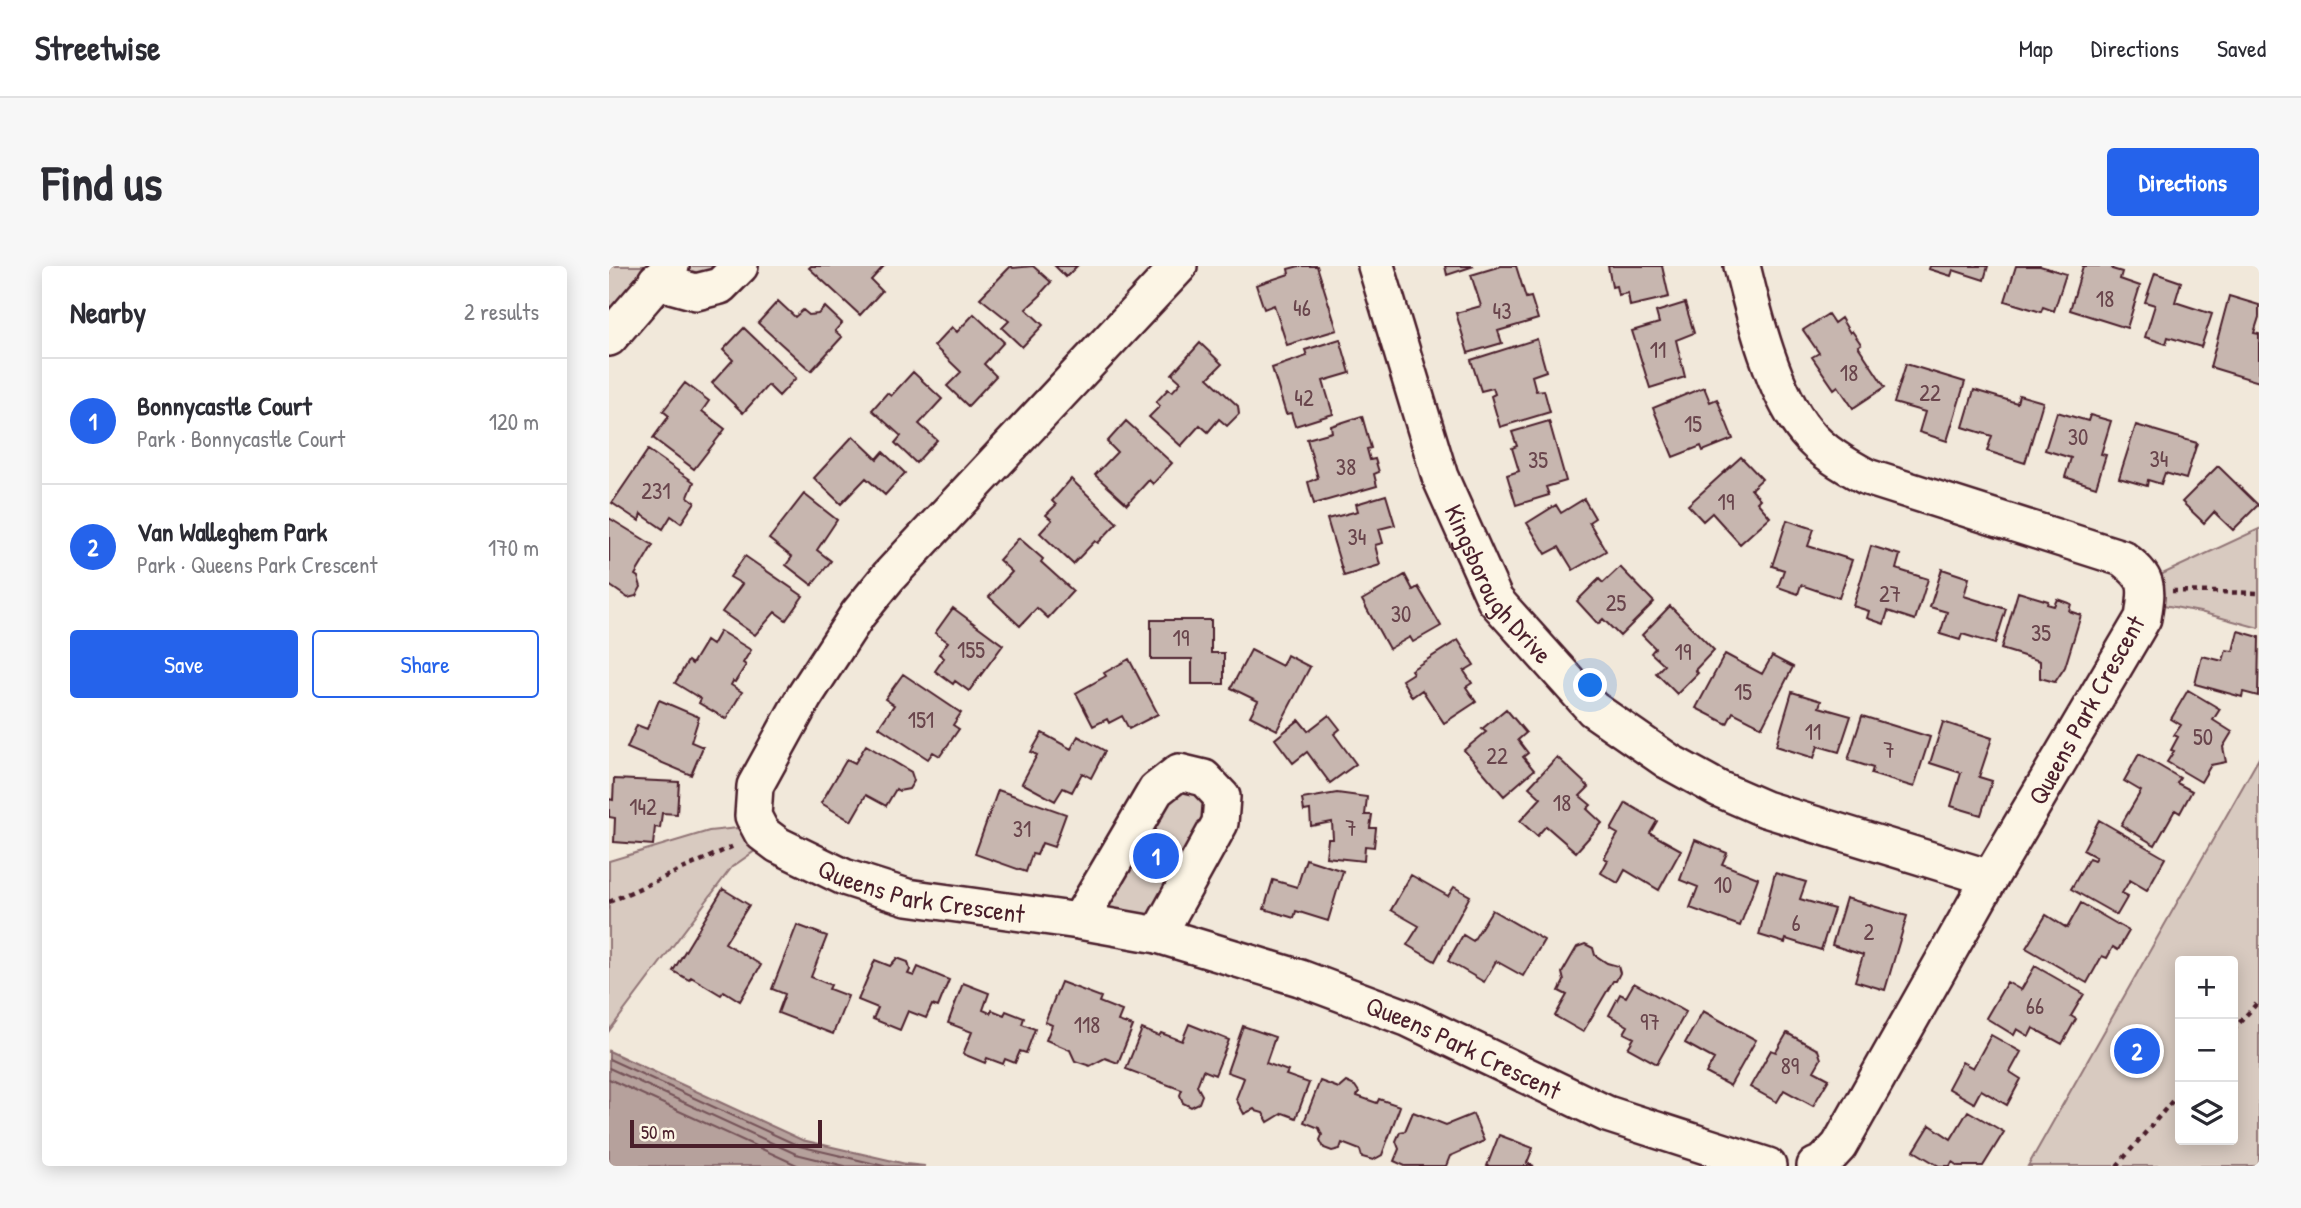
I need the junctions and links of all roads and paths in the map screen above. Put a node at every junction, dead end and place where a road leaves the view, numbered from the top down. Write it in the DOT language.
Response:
graph roads {
  1 [pos="740,266"];
  2 [pos="1179,266"];
  3 [pos="1376,266"];
  4 [pos="1742,266"];
  5 [pos="664,274"];
  6 [pos="609,338"];
  7 [pos="2147,590"];
  8 [pos="2259,593"];
  9 [pos="762,833"];
  10 [pos="1990,878"];
  11 [pos="609,902"];
  12 [pos="1079,921"];
  13 [pos="1158,935"];
  14 [pos="2259,1000"];
  15 [pos="2238,1024"];
  16 [pos="2175,1098"];
  17 [pos="1768,1166"];
  18 [pos="1815,1166"];
  19 [pos="2117,1166"];
  1 -- 5 [label="street"];
  2 -- 9 [label="street"];
  3 -- 10 [label="street, Kingsborough Drive"];
  4 -- 7 [label="street, Queens Park Crescent"];
  5 -- 6 [label="street"];
  7 -- 8 [label="path"];
  7 -- 10 [label="street, Queens Park Crescent"];
  9 -- 11 [label="path"];
  9 -- 12 [label="street, Queens Park Crescent"];
  10 -- 18 [label="street, Queens Park Crescent"];
  12 -- 13 [label="street, Queens Park Crescent"];
  12 -- 13 [label="street"];
  13 -- 17 [label="street, Queens Park Crescent"];
  14 -- 15 [label="path"];
  16 -- 19 [label="path"];
}
